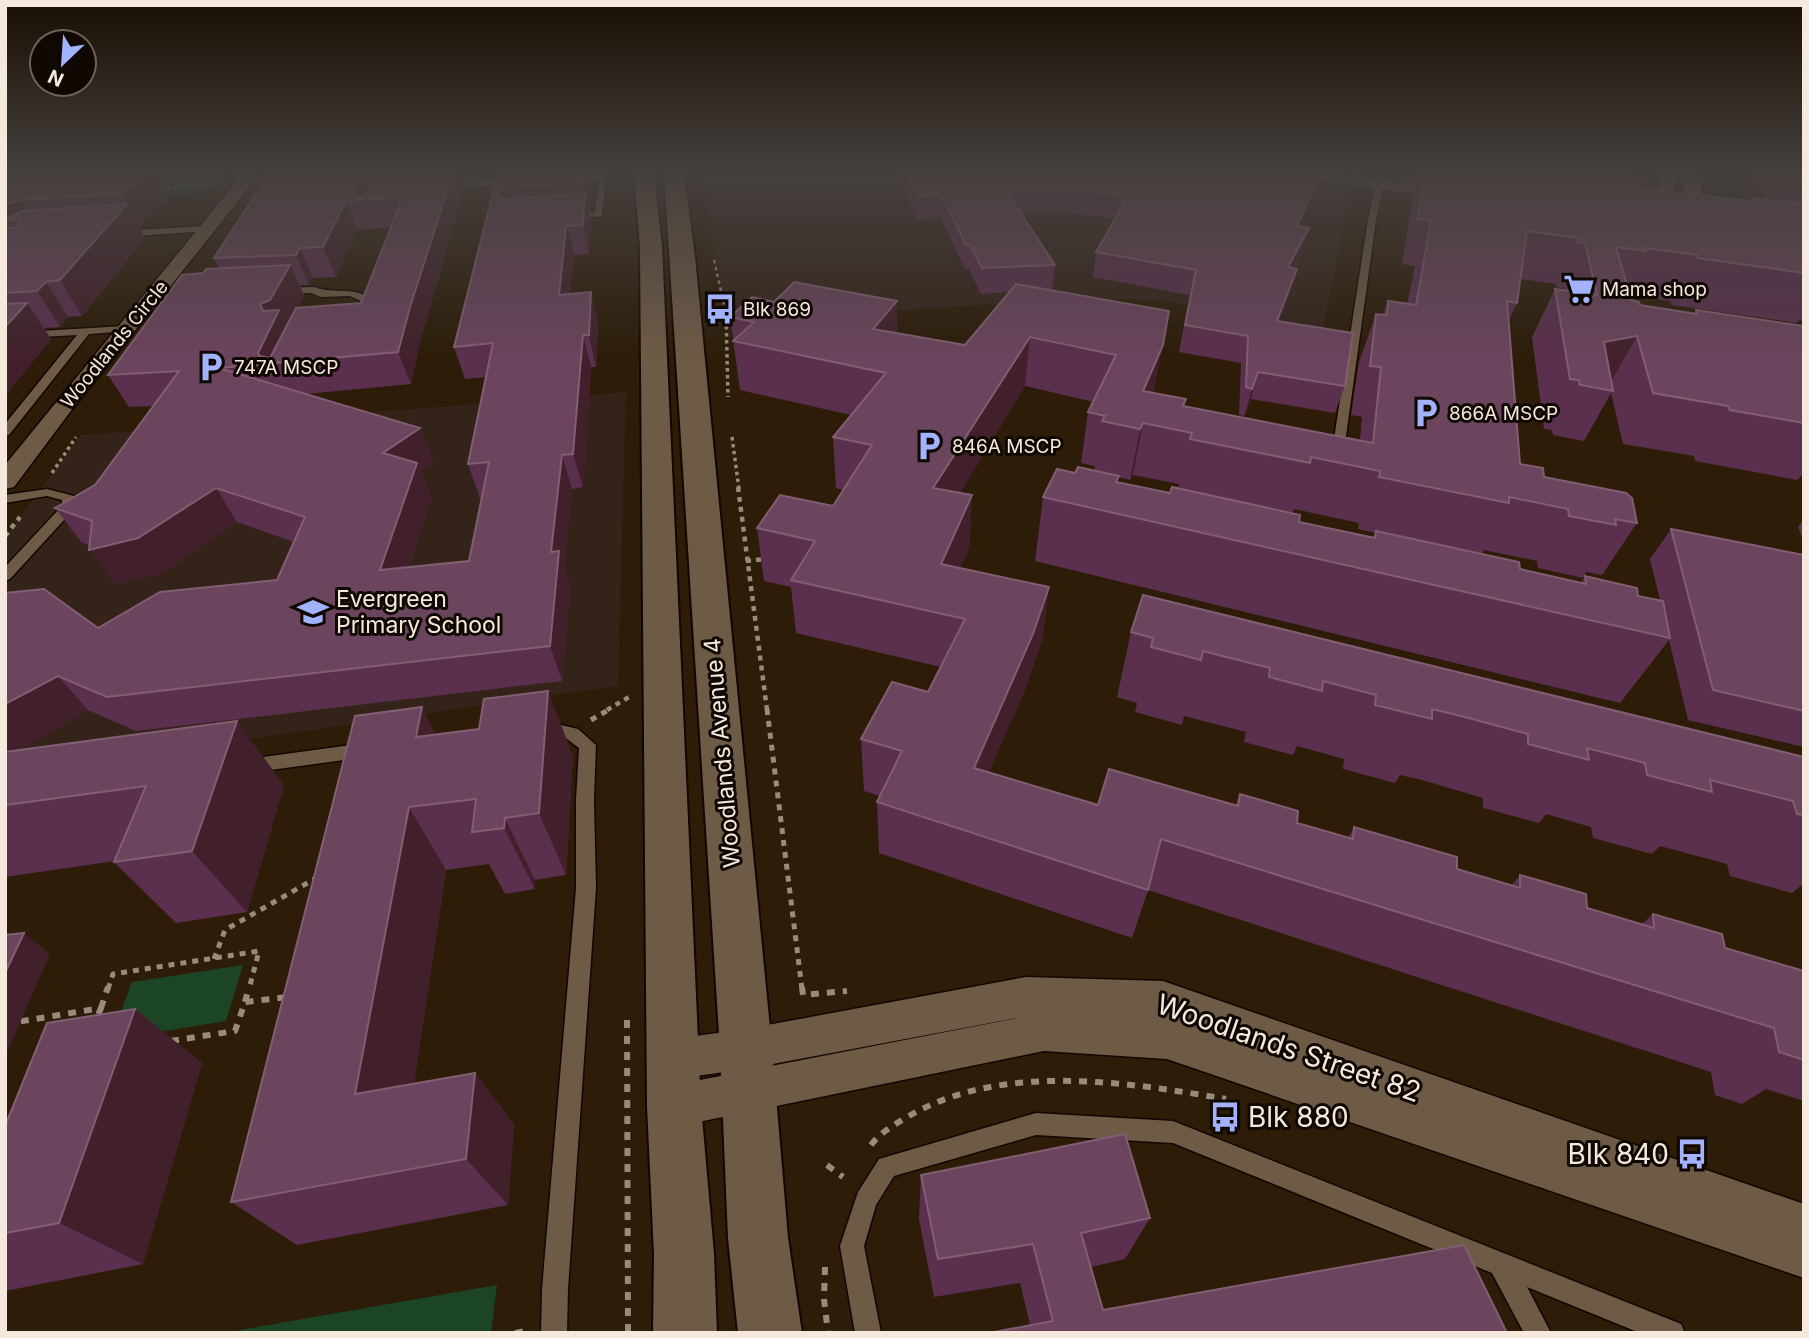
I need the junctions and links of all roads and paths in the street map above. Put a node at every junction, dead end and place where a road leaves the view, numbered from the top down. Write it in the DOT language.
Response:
graph roads {
  1 [pos="201,235"];
  2 [pos="650,235"];
  3 [pos="681,235"];
  4 [pos="1370,235"];
  5 [pos="713,253"];
  6 [pos="264,292"];
  7 [pos="320,295"];
  8 [pos="316,306"];
  9 [pos="345,315"];
  10 [pos="125,329"];
  11 [pos="85,332"];
  12 [pos="5,335"];
  13 [pos="728,401"];
  14 [pos="731,426"];
  15 [pos="5,432"];
  16 [pos="1336,465"];
  17 [pos="5,482"];
  18 [pos="5,499"];
  19 [pos="5,576"];
  20 [pos="662,684"];
  21 [pos="529,727"];
  22 [pos="572,734"];
  23 [pos="378,748"];
  24 [pos="226,770"];
  25 [pos="320,876"];
  26 [pos="214,959"];
  27 [pos="297,996"];
  28 [pos="803,996"];
  29 [pos="245,1002"];
  30 [pos="101,1008"];
  31 [pos="5,1024"];
  32 [pos="92,1031"];
  33 [pos="166,1042"];
  34 [pos="747,1070"];
  35 [pos="674,1082"];
  36 [pos="827,1165"];
  37 [pos="843,1177"];
  38 [pos="1804,1227"];
  39 [pos="1804,1255"];
  40 [pos="1501,1265"];
  41 [pos="554,1333"];
  42 [pos="685,1333"];
  43 [pos="770,1333"];
  44 [pos="867,1333"];
  45 [pos="1538,1333"];
  46 [pos="1672,1333"];
  1 -- 10 [label="street, Woodlands Circle"];
  2 -- 20 [label="main road"];
  3 -- 34 [label="main road, Woodlands Avenue 4"];
  4 -- 16 [label="lane"];
  5 -- 13 [label="path"];
  6 -- 7 [label="lane"];
  7 -- 8 [label="lane"];
  7 -- 9 [label="lane"];
  10 -- 11 [label="lane"];
  10 -- 17 [label="street, Woodlands Circle"];
  11 -- 12 [label="lane"];
  11 -- 15 [label="lane"];
  14 -- 28 [label="path"];
  18 -- 19 [label="lane"];
  20 -- 22 [label="path"];
  20 -- 35 [label="main road"];
  21 -- 22 [label="lane"];
  22 -- 41 [label="lane"];
  23 -- 24 [label="lane"];
  25 -- 26 [label="path"];
  26 -- 29 [label="path"];
  26 -- 30 [label="path"];
  27 -- 29 [label="path"];
  29 -- 33 [label="path"];
  30 -- 31 [label="path"];
  30 -- 32 [label="path"];
  34 -- 35 [label="street, Woodlands Street 82"];
  34 -- 38 [label="street, Woodlands Street 82"];
  34 -- 39 [label="street, Woodlands Street 82"];
  34 -- 43 [label="main road, Woodlands Avenue 4"];
  35 -- 42 [label="main road"];
  36 -- 37 [label="path"];
  40 -- 44 [label="lane"];
  40 -- 45 [label="lane"];
  40 -- 46 [label="lane"];
}
